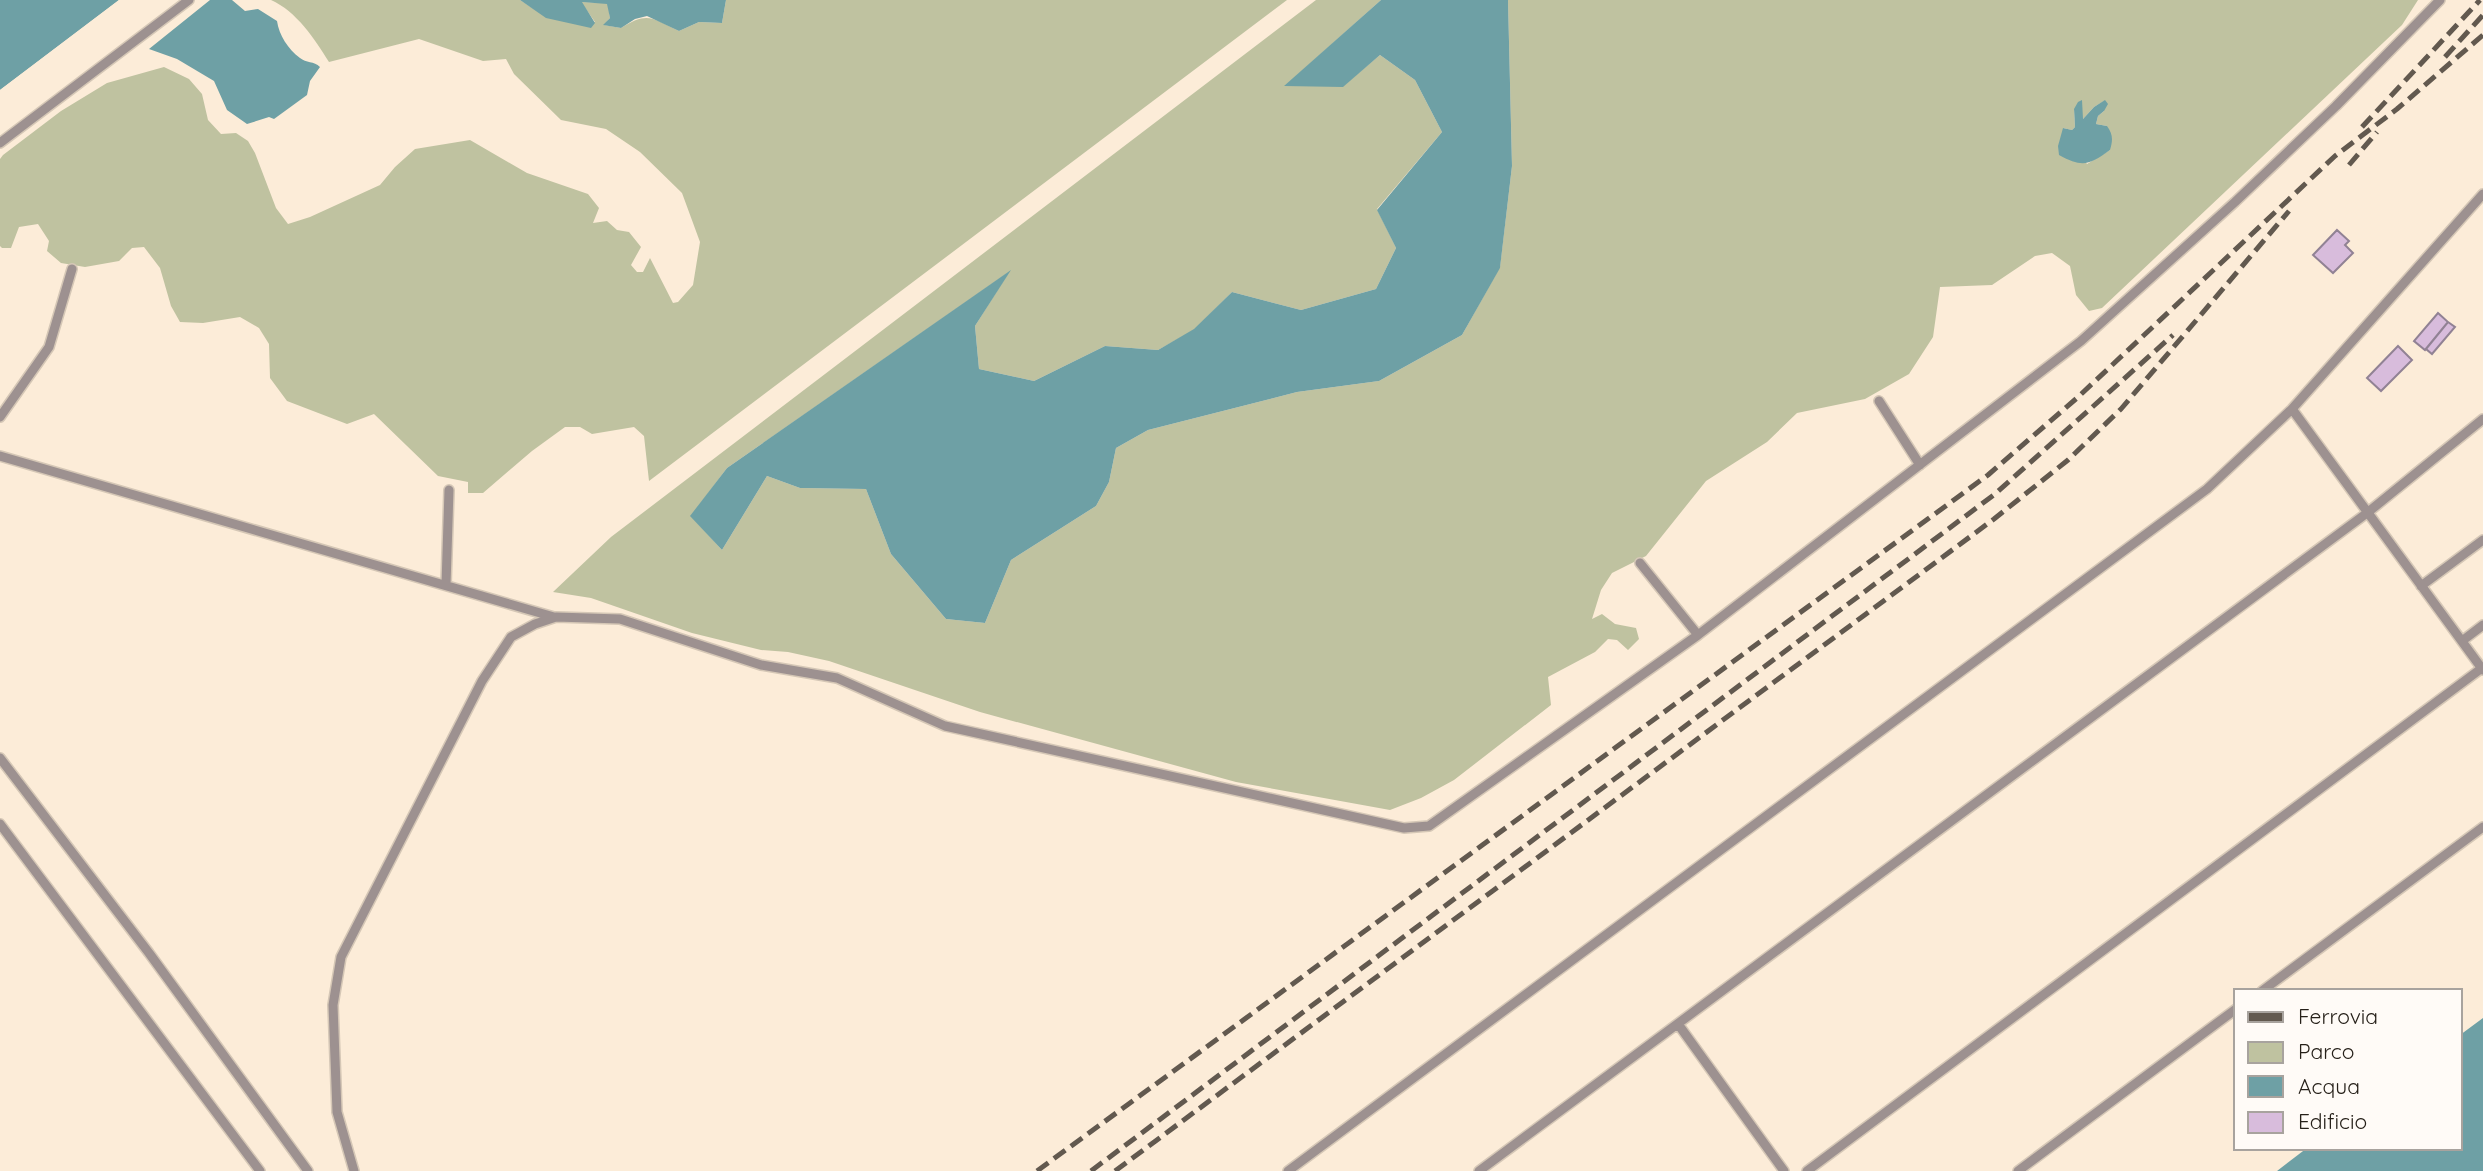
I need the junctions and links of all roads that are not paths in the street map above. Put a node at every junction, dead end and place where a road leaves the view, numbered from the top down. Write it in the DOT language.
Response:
graph roads {
  1 [pos="189,0"];
  2 [pos="2440,0"];
  3 [pos="0,143"];
  4 [pos="2483,194"];
  5 [pos="72,269"];
  6 [pos="1879,401"];
  7 [pos="2292,409"];
  8 [pos="0,417"];
  9 [pos="2483,419"];
  10 [pos="0,456"];
  11 [pos="1920,465"];
  12 [pos="449,490"];
  13 [pos="2367,513"];
  14 [pos="2483,540"];
  15 [pos="1640,563"];
  16 [pos="446,585"];
  17 [pos="2421,586"];
  18 [pos="556,617"];
  19 [pos="2483,625"];
  20 [pos="1698,635"];
  21 [pos="2462,641"];
  22 [pos="2482,669"];
  23 [pos="0,758"];
  24 [pos="0,824"];
  25 [pos="2483,827"];
  26 [pos="2265,989"];
  27 [pos="2234,1010"];
  28 [pos="1678,1024"];
  29 [pos="260,1171"];
  30 [pos="308,1171"];
  31 [pos="354,1171"];
  32 [pos="1288,1171"];
  33 [pos="1479,1171"];
  34 [pos="1784,1171"];
  35 [pos="1807,1171"];
  36 [pos="2018,1171"];
  1 -- 3 [label="lane"];
  2 -- 11 [label="lane"];
  4 -- 7 [label="lane"];
  5 -- 8 [label="lane"];
  6 -- 11 [label="lane"];
  7 -- 13 [label="lane"];
  7 -- 32 [label="lane"];
  9 -- 13 [label="lane"];
  10 -- 16 [label="lane"];
  11 -- 20 [label="lane"];
  12 -- 16 [label="lane"];
  13 -- 17 [label="lane"];
  13 -- 28 [label="lane"];
  14 -- 17 [label="lane"];
  15 -- 20 [label="lane"];
  16 -- 18 [label="lane"];
  17 -- 21 [label="lane"];
  18 -- 20 [label="lane"];
  18 -- 31 [label="lane"];
  19 -- 21 [label="lane"];
  21 -- 22 [label="lane"];
  22 -- 35 [label="lane"];
  23 -- 30 [label="lane"];
  24 -- 29 [label="lane"];
  25 -- 26 [label="lane"];
  27 -- 36 [label="lane"];
  28 -- 33 [label="lane"];
  28 -- 34 [label="lane"];
}
